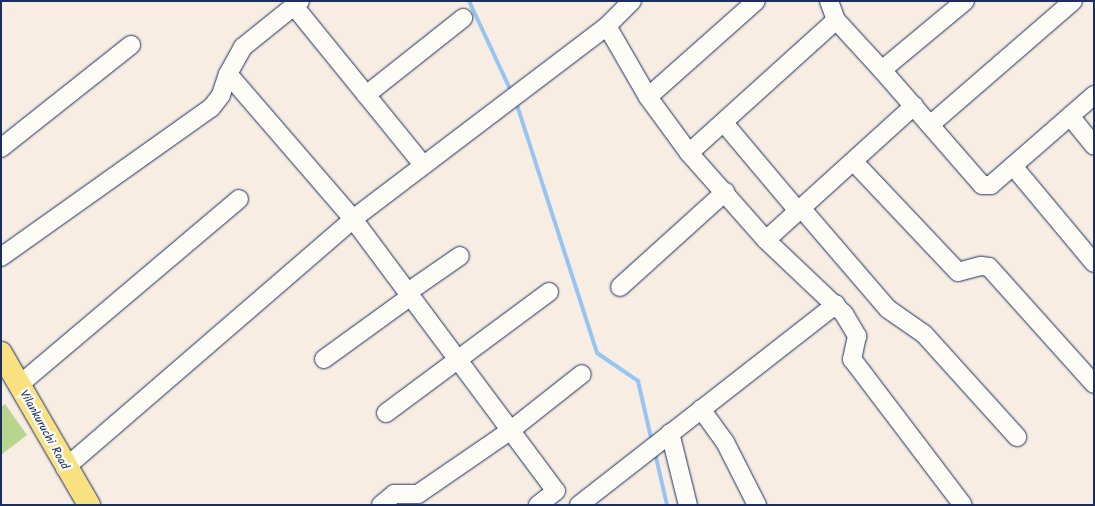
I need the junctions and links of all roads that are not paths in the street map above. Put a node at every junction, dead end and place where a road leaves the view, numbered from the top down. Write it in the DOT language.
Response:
graph roads {
  1 [pos="632,1"];
  2 [pos="829,1"];
  3 [pos="965,1"];
  4 [pos="1073,1"];
  5 [pos="750,3"];
  6 [pos="297,4"];
  7 [pos="463,18"];
  8 [pos="836,20"];
  9 [pos="607,26"];
  10 [pos="132,45"];
  11 [pos="882,70"];
  12 [pos="228,74"];
  13 [pos="366,95"];
  14 [pos="1094,95"];
  15 [pos="648,97"];
  16 [pos="914,106"];
  17 [pos="1070,116"];
  18 [pos="724,123"];
  19 [pos="930,125"];
  20 [pos="1094,146"];
  21 [pos="1,148"];
  22 [pos="689,153"];
  23 [pos="854,162"];
  24 [pos="423,165"];
  25 [pos="1013,166"];
  26 [pos="725,192"];
  27 [pos="239,199"];
  28 [pos="801,211"];
  29 [pos="353,219"];
  30 [pos="766,240"];
  31 [pos="460,256"];
  32 [pos="1,257"];
  33 [pos="1094,263"];
  34 [pos="620,287"];
  35 [pos="549,292"];
  36 [pos="409,294"];
  37 [pos="836,304"];
  38 [pos="1,353"];
  39 [pos="458,359"];
  40 [pos="324,360"];
  41 [pos="582,374"];
  42 [pos="1094,384"];
  43 [pos="19,385"];
  44 [pos="702,409"];
  45 [pos="386,413"];
  46 [pos="511,430"];
  47 [pos="1017,437"];
  48 [pos="659,442"];
  49 [pos="65,468"];
  50 [pos="88,505"];
  51 [pos="381,505"];
  52 [pos="538,505"];
  53 [pos="579,505"];
  54 [pos="688,505"];
  55 [pos="757,505"];
  56 [pos="963,505"];
  1 -- 9 [label="street"];
  2 -- 8 [label="street"];
  3 -- 11 [label="street"];
  4 -- 19 [label="street"];
  5 -- 15 [label="street"];
  6 -- 12 [label="street"];
  6 -- 13 [label="street"];
  7 -- 13 [label="street"];
  8 -- 11 [label="street"];
  8 -- 18 [label="street"];
  9 -- 15 [label="street"];
  9 -- 24 [label="street"];
  10 -- 21 [label="street"];
  11 -- 16 [label="street"];
  12 -- 29 [label="street"];
  12 -- 32 [label="street"];
  13 -- 24 [label="street"];
  14 -- 17 [label="street"];
  15 -- 22 [label="street"];
  16 -- 19 [label="street"];
  16 -- 23 [label="street"];
  17 -- 20 [label="street"];
  17 -- 25 [label="street"];
  18 -- 22 [label="street"];
  18 -- 28 [label="street"];
  19 -- 25 [label="street"];
  22 -- 26 [label="street"];
  23 -- 28 [label="street"];
  23 -- 42 [label="street"];
  24 -- 29 [label="street"];
  25 -- 33 [label="street"];
  26 -- 30 [label="street"];
  26 -- 34 [label="street"];
  27 -- 43 [label="street"];
  28 -- 30 [label="street"];
  28 -- 47 [label="street"];
  29 -- 36 [label="street"];
  29 -- 49 [label="street"];
  30 -- 37 [label="street"];
  31 -- 36 [label="street"];
  35 -- 39 [label="street"];
  36 -- 39 [label="street"];
  36 -- 40 [label="street"];
  37 -- 44 [label="street"];
  37 -- 56 [label="street"];
  38 -- 43 [label="main road, Vilankuruchi Road"];
  39 -- 45 [label="street"];
  39 -- 46 [label="street"];
  41 -- 46 [label="street"];
  43 -- 49 [label="main road, Vilankuruchi Road"];
  44 -- 48 [label="street"];
  44 -- 55 [label="street"];
  46 -- 51 [label="street"];
  46 -- 52 [label="street"];
  48 -- 53 [label="street"];
  48 -- 54 [label="street"];
  49 -- 50 [label="main road, Vilankuruchi Road"];
}
